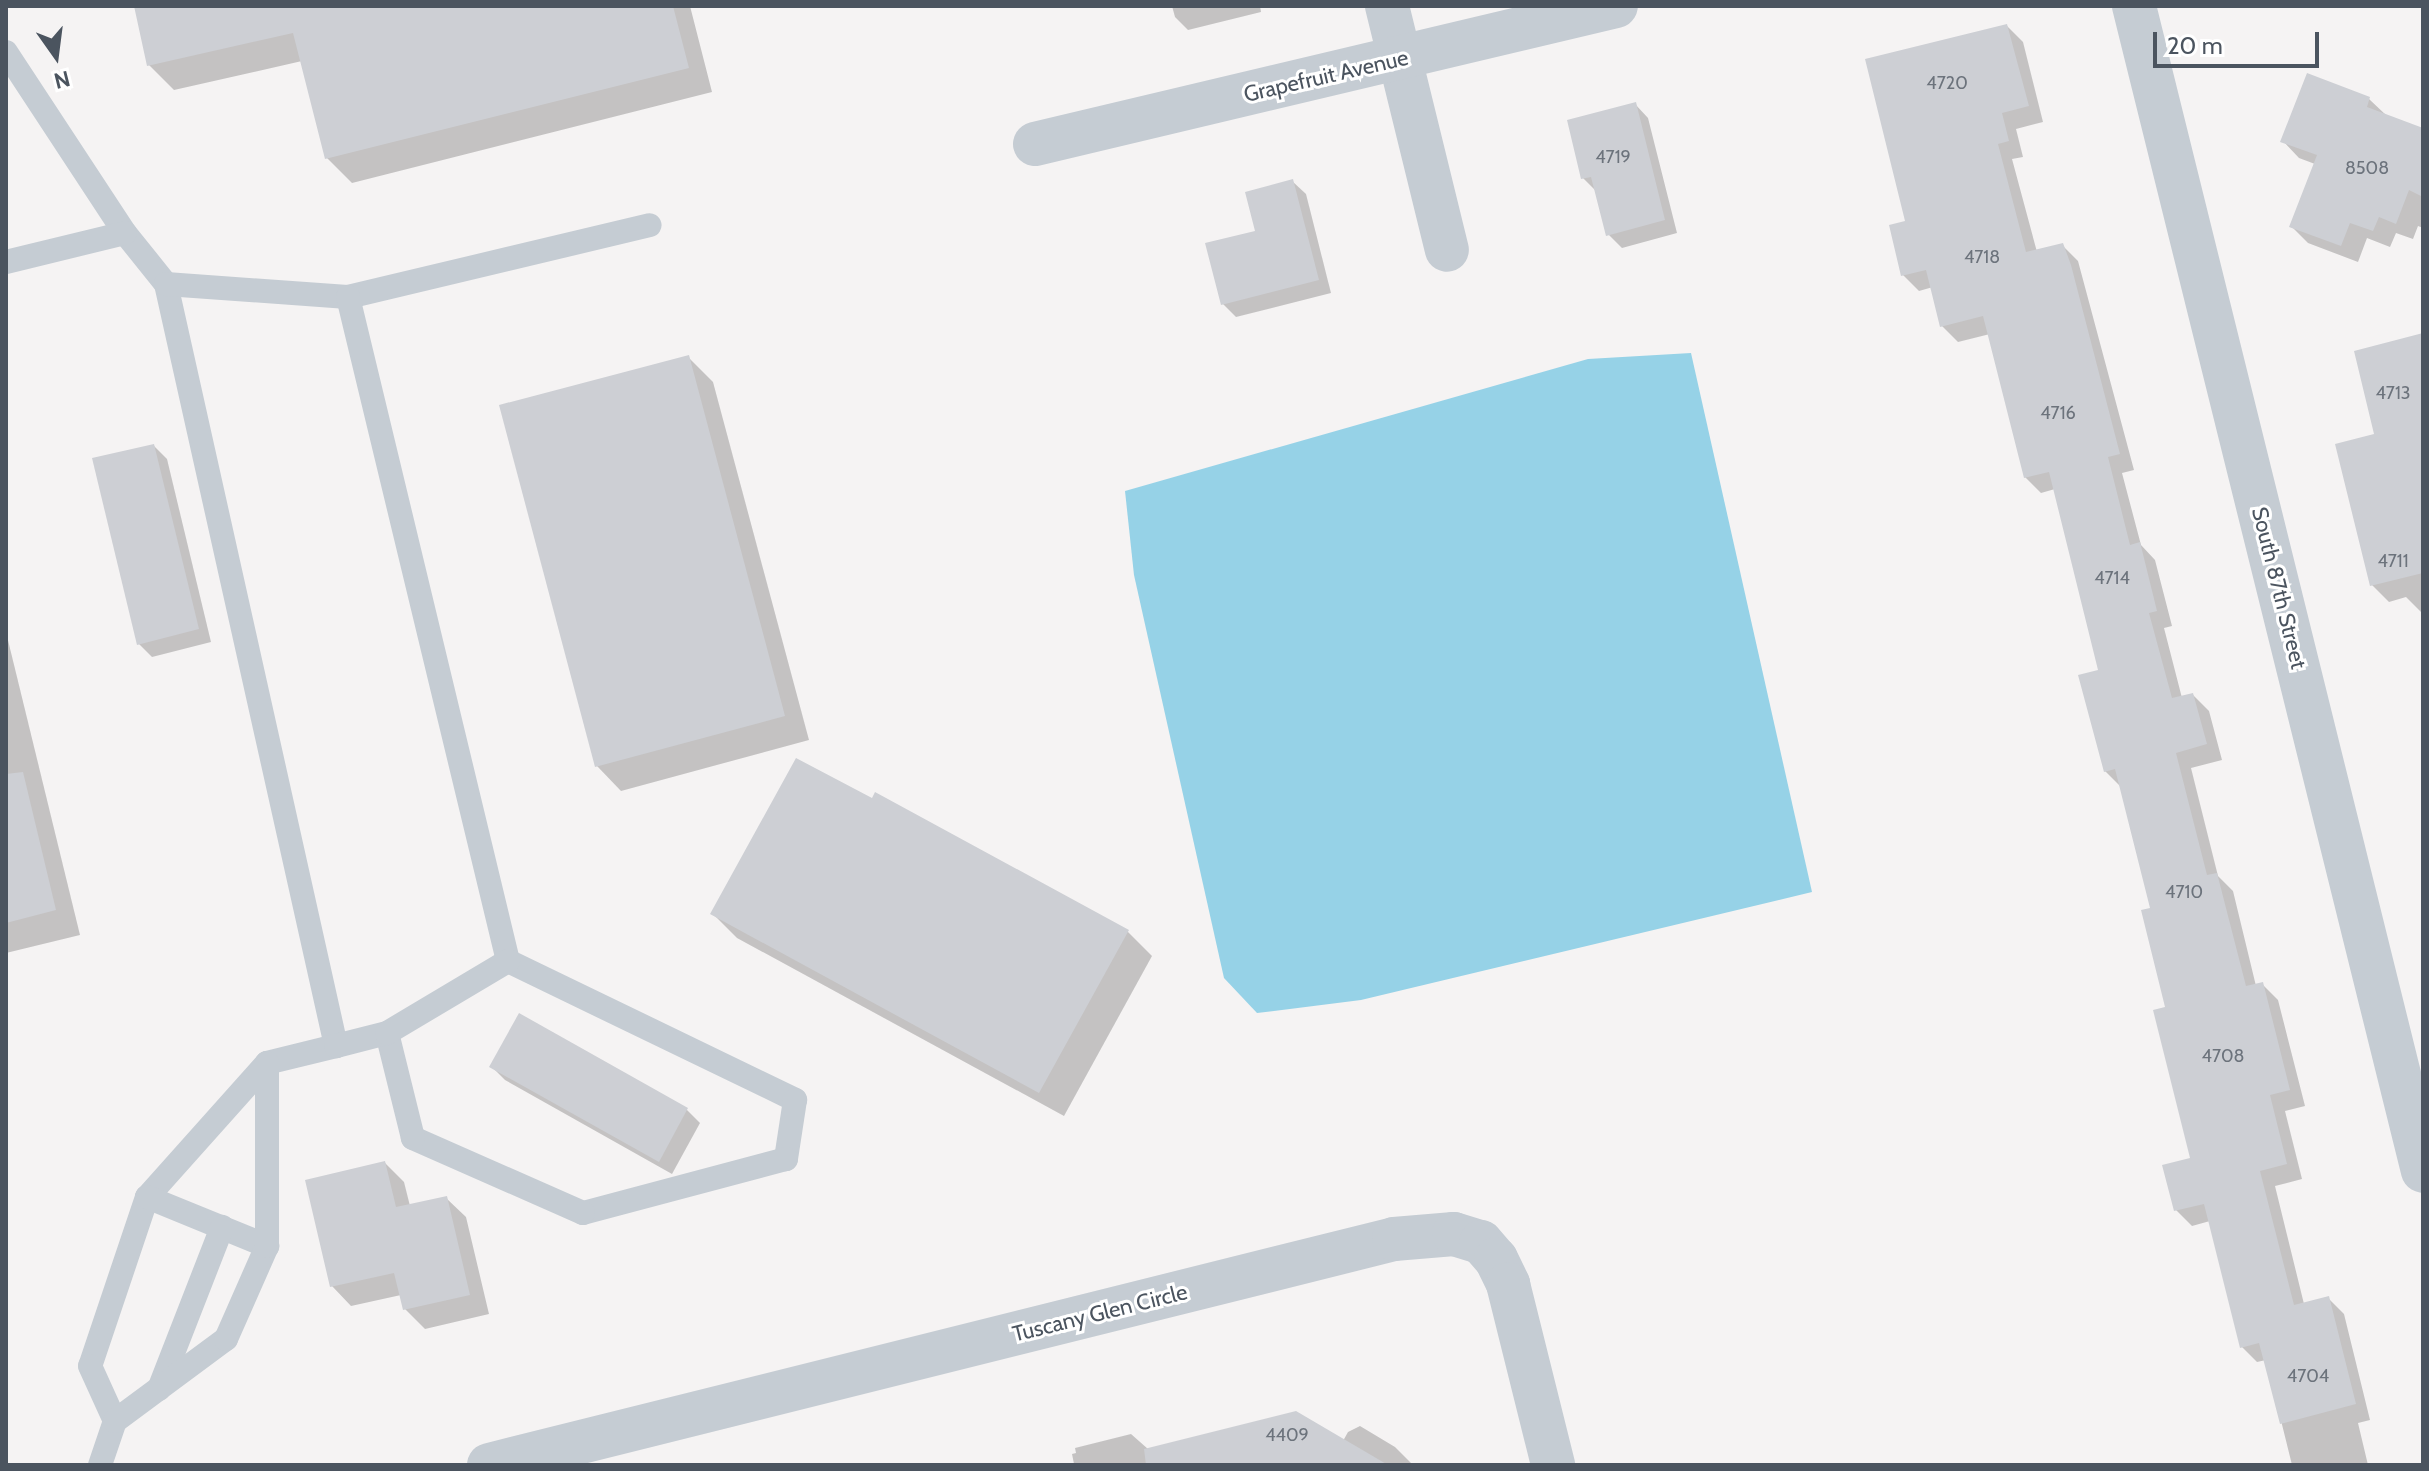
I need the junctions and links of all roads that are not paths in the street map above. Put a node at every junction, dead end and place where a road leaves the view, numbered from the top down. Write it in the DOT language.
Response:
graph roads {
  1 [pos="1387,6"];
  2 [pos="1616,6"];
  3 [pos="2134,6"];
  4 [pos="6,52"];
  5 [pos="1400,59"];
  6 [pos="1035,144"];
  7 [pos="650,225"];
  8 [pos="125,233"];
  9 [pos="1447,250"];
  10 [pos="6,262"];
  11 [pos="166,284"];
  12 [pos="348,297"];
  13 [pos="508,961"];
  14 [pos="387,1033"];
  15 [pos="336,1046"];
  16 [pos="267,1063"];
  17 [pos="2423,1171"];
  18 [pos="147,1197"];
  19 [pos="222,1227"];
  20 [pos="267,1246"];
  21 [pos="159,1389"];
  22 [pos="115,1421"];
  23 [pos="100,1465"];
  24 [pos="489,1465"];
  25 [pos="1553,1465"];
  1 -- 5 [label="street"];
  2 -- 5 [label="street, Grapefruit Avenue"];
  3 -- 17 [label="street, South 87th Street"];
  4 -- 8 [label="lane"];
  5 -- 6 [label="street, Grapefruit Avenue"];
  5 -- 9 [label="street"];
  7 -- 12 [label="lane"];
  8 -- 10 [label="lane"];
  8 -- 11 [label="lane"];
  11 -- 12 [label="lane"];
  11 -- 15 [label="lane"];
  12 -- 13 [label="lane"];
  13 -- 14 [label="lane"];
  13 -- 14 [label="lane"];
  14 -- 15 [label="lane"];
  15 -- 16 [label="lane"];
  16 -- 18 [label="lane"];
  16 -- 20 [label="lane"];
  18 -- 19 [label="lane"];
  18 -- 22 [label="lane"];
  19 -- 20 [label="lane"];
  19 -- 21 [label="lane"];
  20 -- 21 [label="lane"];
  21 -- 22 [label="lane"];
  22 -- 23 [label="lane"];
  24 -- 25 [label="street, Tuscany Glen Circle"];
}
